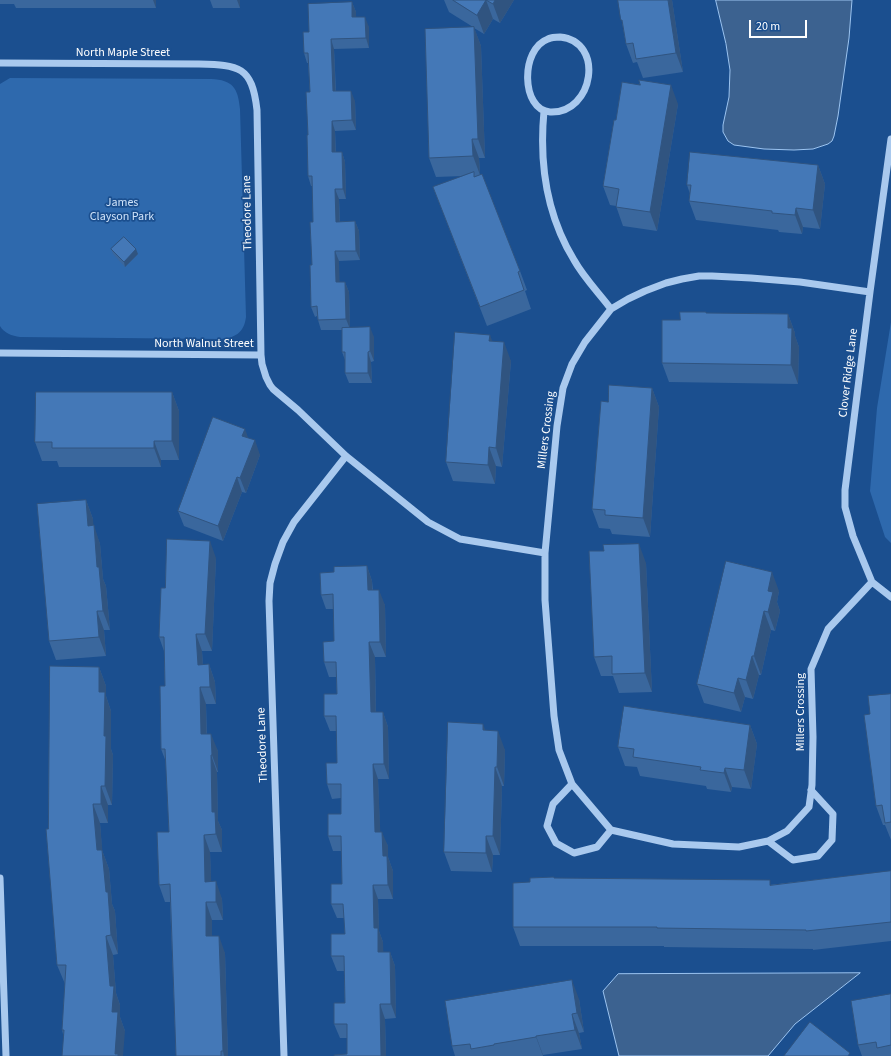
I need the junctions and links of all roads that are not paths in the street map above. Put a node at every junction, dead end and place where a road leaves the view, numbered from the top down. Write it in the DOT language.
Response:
graph roads {
  1 [pos="0,63"];
  2 [pos="244,73"];
  3 [pos="544,111"];
  4 [pos="891,139"];
  5 [pos="870,292"];
  6 [pos="611,309"];
  7 [pos="0,353"];
  8 [pos="261,355"];
  9 [pos="346,456"];
  10 [pos="545,553"];
  11 [pos="872,582"];
  12 [pos="891,597"];
  13 [pos="572,784"];
  14 [pos="811,790"];
  15 [pos="611,830"];
  16 [pos="768,841"];
  17 [pos="0,878"];
  18 [pos="6,1056"];
  19 [pos="284,1056"];
  1 -- 2 [label="street, North Maple Street"];
  2 -- 8 [label="street, Theodore Lane"];
  3 -- 3 [label="street"];
  3 -- 6 [label="street"];
  4 -- 5 [label="street, Clover Ridge Lane"];
  5 -- 6 [label="street, Millers Crossing"];
  5 -- 11 [label="street, Clover Ridge Lane"];
  6 -- 10 [label="street, Millers Crossing"];
  7 -- 8 [label="street, North Walnut Street"];
  8 -- 9 [label="street, North Walnut Street"];
  9 -- 10 [label="street, North Walnut Street"];
  9 -- 19 [label="street, Theodore Lane"];
  10 -- 13 [label="street, Millers Crossing"];
  11 -- 12 [label="street, Clover Ridge Lane"];
  11 -- 14 [label="street, Millers Crossing"];
  13 -- 15 [label="street, Millers Crossing"];
  13 -- 15 [label="street"];
  14 -- 16 [label="street, Millers Crossing"];
  14 -- 16 [label="street"];
  15 -- 16 [label="street, Millers Crossing"];
  17 -- 18 [label="street"];
}
